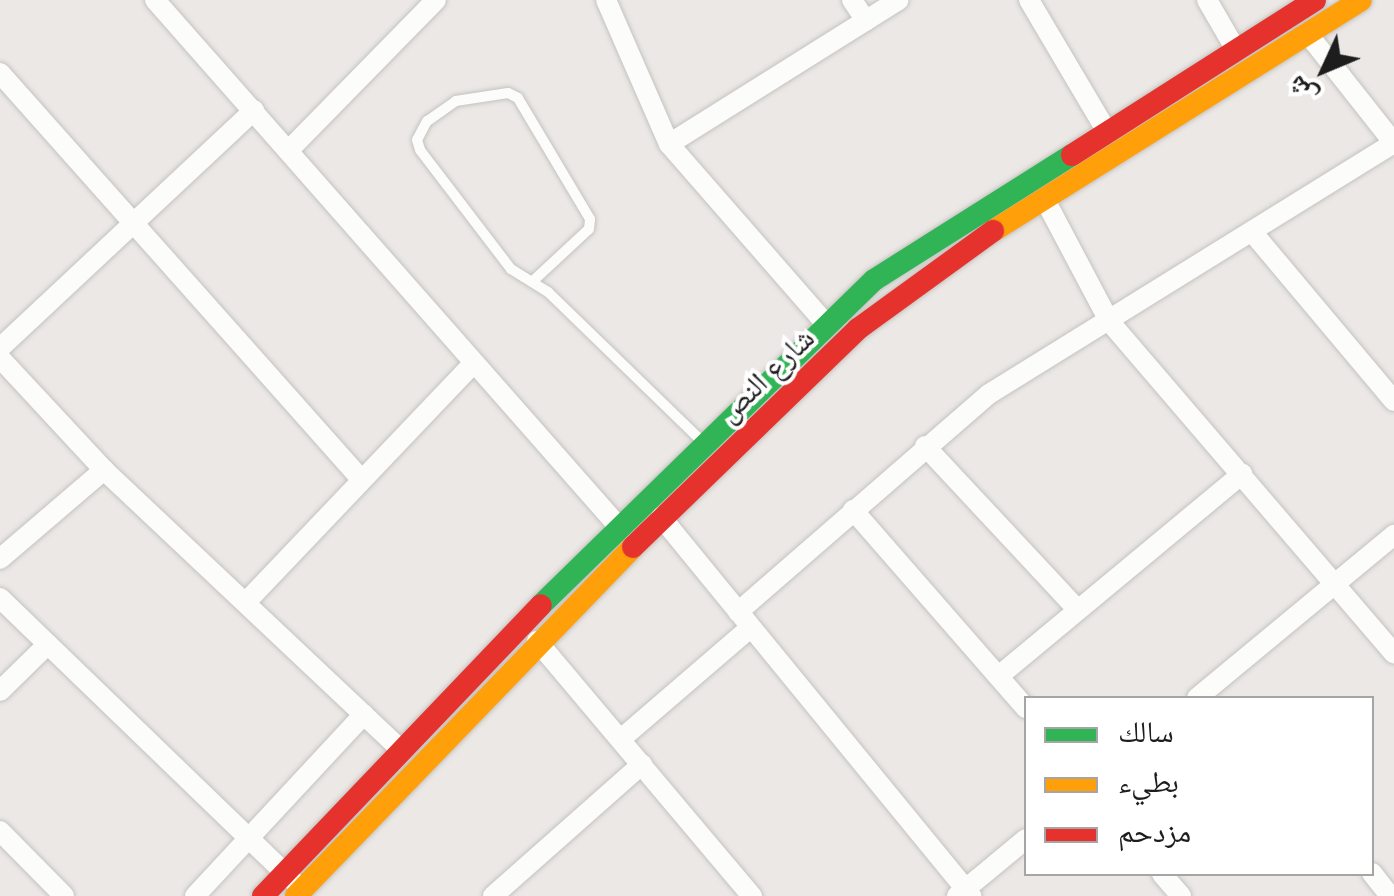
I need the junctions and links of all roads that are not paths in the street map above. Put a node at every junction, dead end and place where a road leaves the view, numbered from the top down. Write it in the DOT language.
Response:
graph roads {
  1 [pos="155,0"];
  2 [pos="436,0"];
  3 [pos="606,0"];
  4 [pos="852,0"];
  5 [pos="899,0"];
  6 [pos="1029,0"];
  7 [pos="1207,0"];
  8 [pos="1315,0"];
  9 [pos="1361,0"];
  10 [pos="866,21"];
  11 [pos="1307,33"];
  12 [pos="1236,50"];
  13 [pos="3,84"];
  14 [pos="254,110"];
  15 [pos="1108,132"];
  16 [pos="1394,143"];
  17 [pos="669,144"];
  18 [pos="288,150"];
  19 [pos="1044,198"];
  20 [pos="135,220"];
  21 [pos="1253,233"];
  22 [pos="534,281"];
  23 [pos="1109,321"];
  24 [pos="825,323"];
  25 [pos="0,348"];
  26 [pos="0,358"];
  27 [pos="471,366"];
  28 [pos="1394,401"];
  29 [pos="703,442"];
  30 [pos="926,446"];
  31 [pos="104,470"];
  32 [pos="1242,474"];
  33 [pos="360,479"];
  34 [pos="853,510"];
  35 [pos="661,517"];
  36 [pos="619,527"];
  37 [pos="1394,535"];
  38 [pos="0,560"];
  39 [pos="1336,583"];
  40 [pos="0,598"];
  41 [pos="248,600"];
  42 [pos="1076,608"];
  43 [pos="744,620"];
  44 [pos="536,640"];
  45 [pos="48,644"];
  46 [pos="1394,652"];
  47 [pos="1000,674"];
  48 [pos="0,691"];
  49 [pos="1220,691"];
  50 [pos="1024,705"];
  51 [pos="364,714"];
  52 [pos="622,740"];
  53 [pos="400,750"];
  54 [pos="642,764"];
  55 [pos="0,831"];
  56 [pos="248,840"];
  57 [pos="1024,841"];
  58 [pos="285,872"];
  59 [pos="1164,876"];
  60 [pos="1374,876"];
  61 [pos="301,894"];
  62 [pos="964,894"];
  63 [pos="64,896"];
  64 [pos="195,896"];
  65 [pos="263,896"];
  66 [pos="493,896"];
  67 [pos="752,896"];
  68 [pos="1180,896"];
  69 [pos="1390,896"];
  1 -- 14 [label="street"];
  2 -- 18 [label="street"];
  3 -- 17 [label="street"];
  4 -- 10 [label="street"];
  5 -- 10 [label="street"];
  6 -- 15 [label="street"];
  7 -- 12 [label="street"];
  8 -- 12 [label="main road, شارع النص"];
  9 -- 11 [label="main road, شارع النص"];
  10 -- 17 [label="street"];
  11 -- 16 [label="street"];
  11 -- 19 [label="main road, شارع النص"];
  12 -- 15 [label="main road, شارع النص"];
  13 -- 20 [label="street"];
  14 -- 18 [label="street"];
  14 -- 20 [label="street"];
  15 -- 24 [label="main road, شارع النص"];
  16 -- 21 [label="street"];
  17 -- 24 [label="street"];
  18 -- 27 [label="street"];
  19 -- 23 [label="street"];
  19 -- 35 [label="main road, شارع النص"];
  20 -- 25 [label="street"];
  20 -- 33 [label="street"];
  21 -- 23 [label="street"];
  21 -- 28 [label="street"];
  22 -- 22 [label="lane"];
  22 -- 29 [label="lane"];
  23 -- 30 [label="street"];
  23 -- 32 [label="street"];
  24 -- 29 [label="main road, شارع النص"];
  26 -- 31 [label="street"];
  27 -- 33 [label="street"];
  27 -- 36 [label="street"];
  29 -- 36 [label="main road, شارع النص"];
  30 -- 34 [label="street"];
  30 -- 42 [label="street"];
  31 -- 38 [label="street"];
  31 -- 41 [label="street"];
  32 -- 39 [label="street"];
  32 -- 42 [label="street"];
  33 -- 41 [label="street"];
  34 -- 43 [label="street"];
  34 -- 47 [label="street"];
  35 -- 43 [label="street"];
  35 -- 44 [label="main road, شارع النص"];
  36 -- 53 [label="main road, شارع النص"];
  37 -- 39 [label="street"];
  39 -- 46 [label="street"];
  39 -- 49 [label="street"];
  40 -- 45 [label="street"];
  41 -- 51 [label="street"];
  42 -- 47 [label="street"];
  43 -- 52 [label="street"];
  43 -- 62 [label="street"];
  44 -- 52 [label="street"];
  44 -- 61 [label="main road, شارع النص"];
  45 -- 48 [label="street"];
  45 -- 56 [label="street"];
  47 -- 50 [label="street"];
  51 -- 53 [label="street"];
  51 -- 56 [label="street"];
  52 -- 54 [label="street"];
  53 -- 58 [label="main road, شارع النص"];
  54 -- 66 [label="street"];
  54 -- 67 [label="street"];
  55 -- 63 [label="street"];
  56 -- 58 [label="street"];
  56 -- 64 [label="street"];
  57 -- 62 [label="street"];
  58 -- 61 [label="street"];
  58 -- 65 [label="main road, شارع النص"];
  59 -- 68 [label="street"];
  60 -- 69 [label="street"];
}
